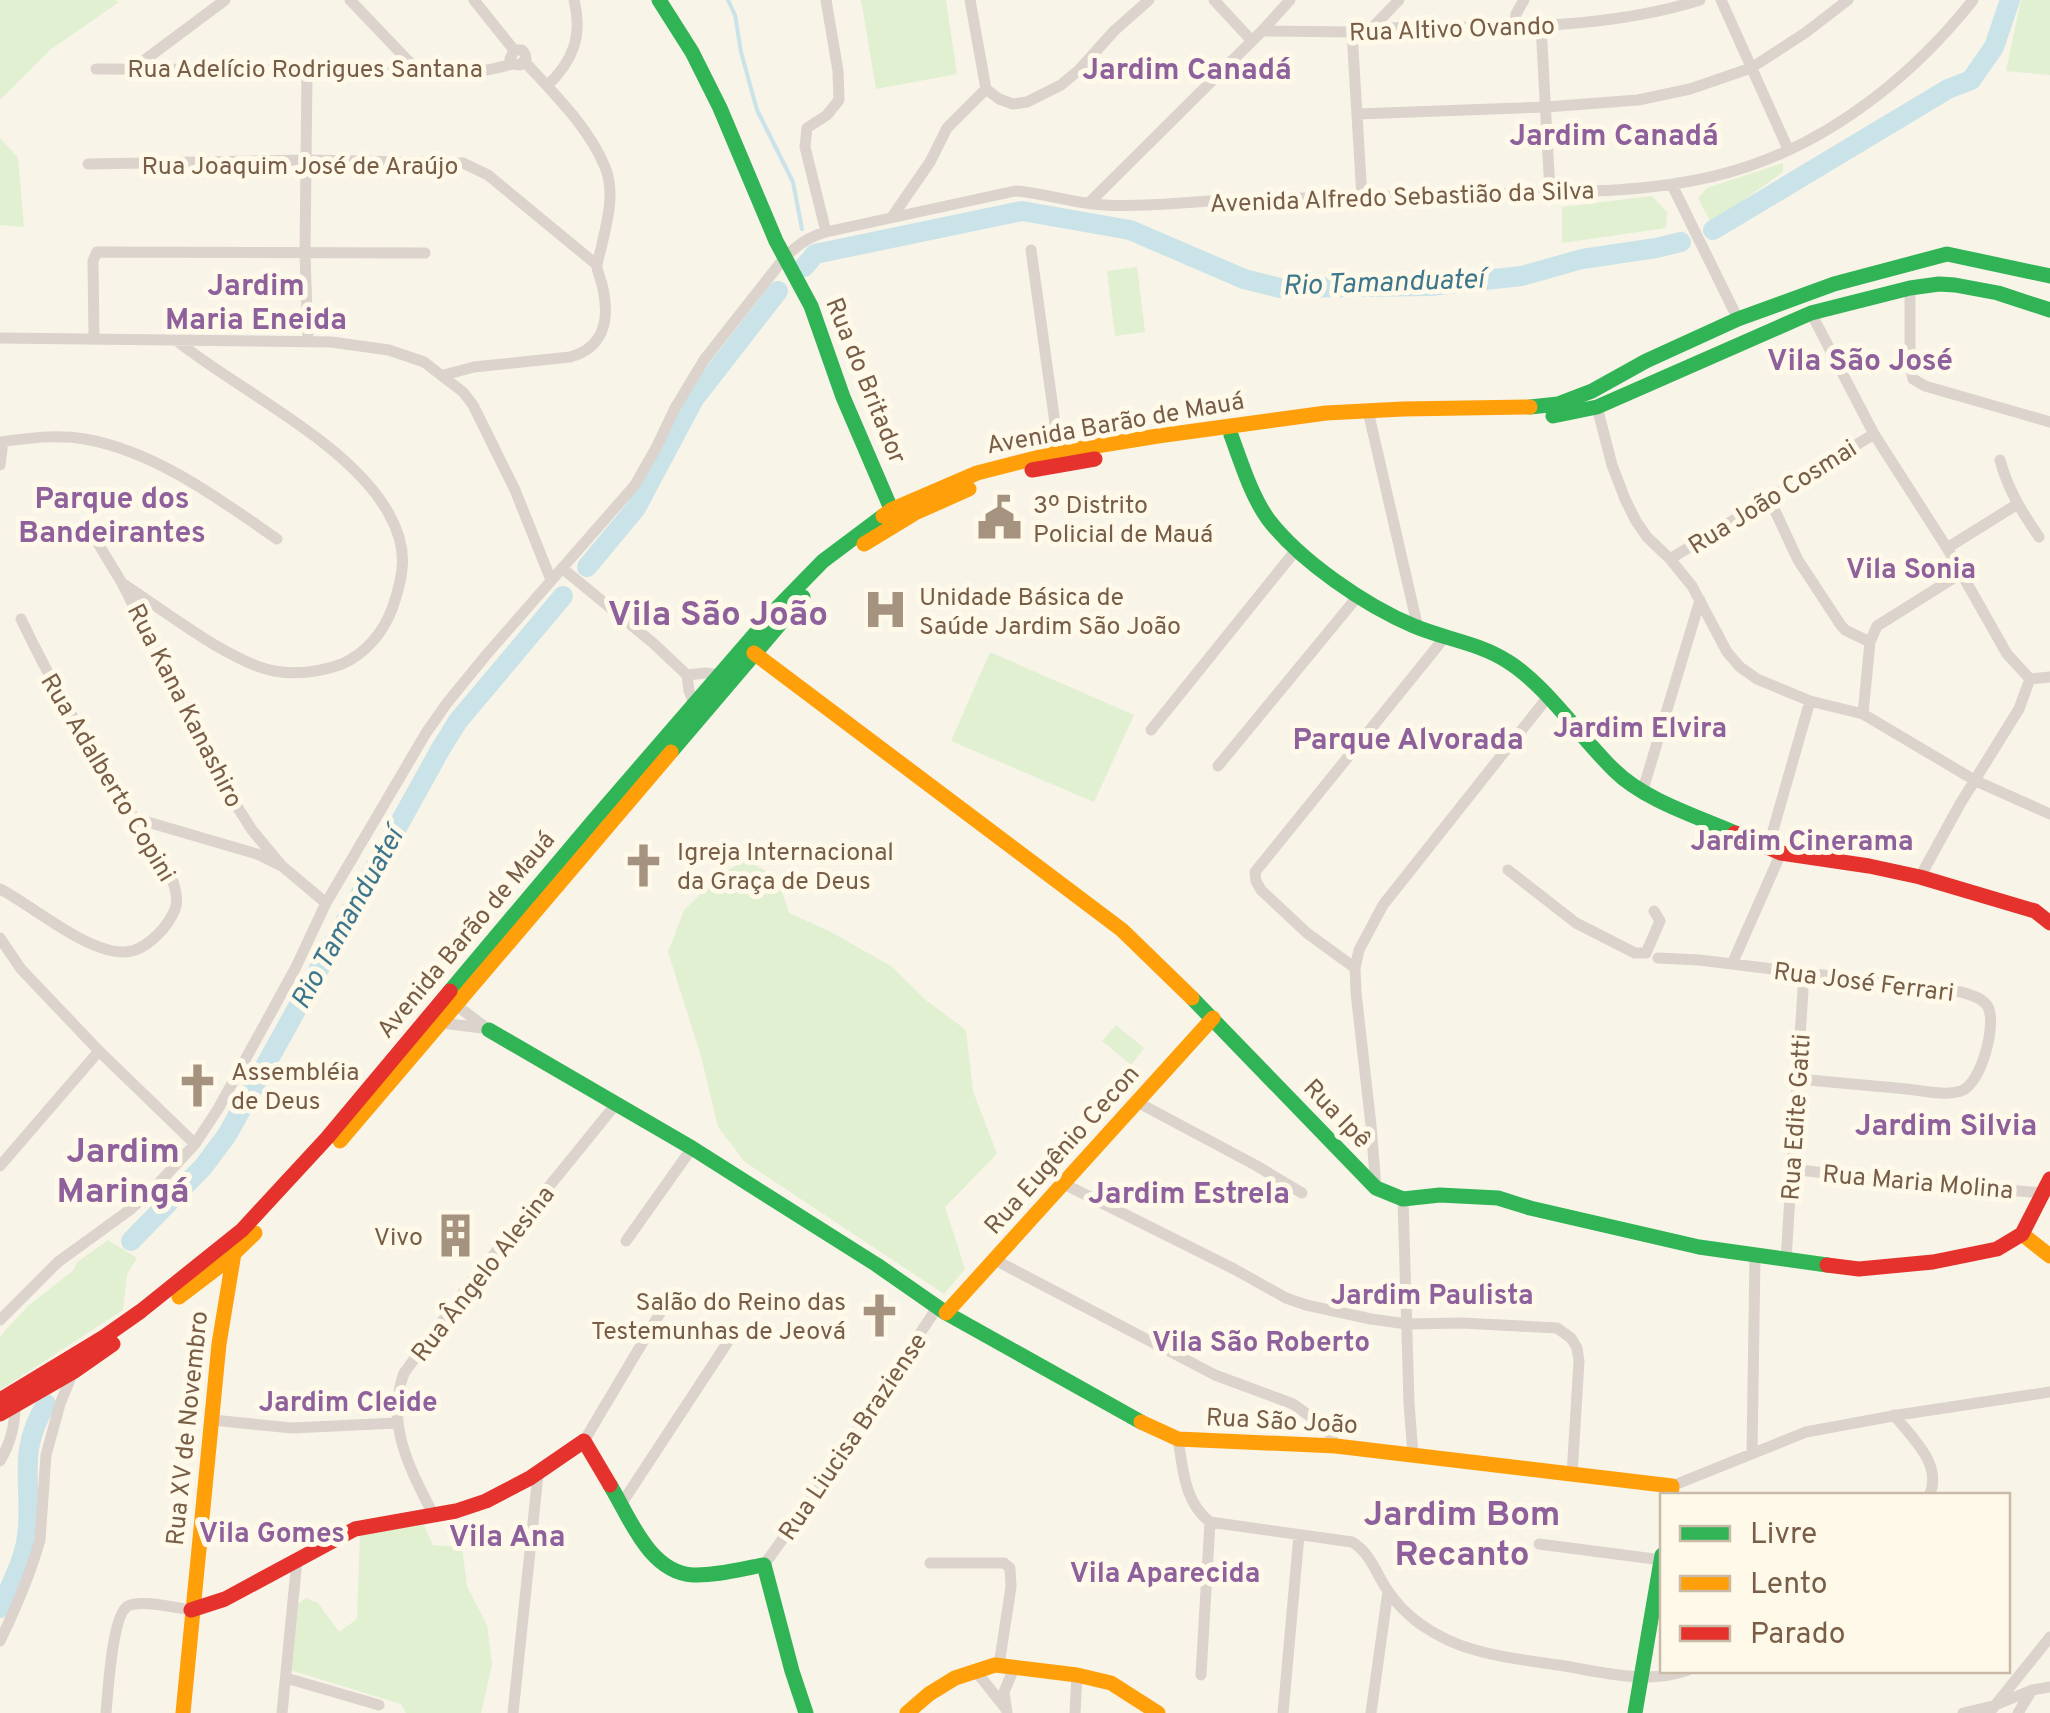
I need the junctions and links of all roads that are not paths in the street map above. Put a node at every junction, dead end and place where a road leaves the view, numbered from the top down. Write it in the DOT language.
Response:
graph roads {
  1 [pos="225,0"];
  2 [pos="350,0"];
  3 [pos="474,0"];
  4 [pos="574,0"];
  5 [pos="659,0"];
  6 [pos="826,0"];
  7 [pos="970,0"];
  8 [pos="1149,0"];
  9 [pos="1214,0"];
  10 [pos="1290,0"];
  11 [pos="1400,0"];
  12 [pos="1524,0"];
  13 [pos="1700,0"];
  14 [pos="1721,0"];
  15 [pos="1848,0"];
  16 [pos="1973,0"];
  17 [pos="1514,25"];
  18 [pos="1541,25"];
  19 [pos="1372,28"];
  20 [pos="1352,32"];
  21 [pos="1257,36"];
  22 [pos="517,59"];
  23 [pos="134,68"];
  24 [pos="1751,68"];
  25 [pos="96,69"];
  26 [pos="416,69"];
  27 [pos="308,70"];
  28 [pos="547,86"];
  29 [pos="986,89"];
  30 [pos="1546,107"];
  31 [pos="1357,114"];
  32 [pos="1788,149"];
  33 [pos="306,160"];
  34 [pos="88,164"];
  35 [pos="1672,185"];
  36 [pos="1550,192"];
  37 [pos="1362,198"];
  38 [pos="1088,203"];
  39 [pos="892,217"];
  40 [pos="826,232"];
  41 [pos="1031,250"];
  42 [pos="425,253"];
  43 [pos="305,254"];
  44 [pos="785,257"];
  45 [pos="597,266"];
  46 [pos="2050,276"];
  47 [pos="1910,288"];
  48 [pos="2050,310"];
  49 [pos="1810,313"];
  50 [pos="1738,319"];
  51 [pos="0,338"];
  52 [pos="94,338"];
  53 [pos="177,340"];
  54 [pos="308,342"];
  55 [pos="1646,361"];
  56 [pos="444,376"];
  57 [pos="1657,381"];
  58 [pos="1597,407"];
  59 [pos="1369,416"];
  60 [pos="2050,422"];
  61 [pos="1230,431"];
  62 [pos="1874,434"];
  63 [pos="1,442"];
  64 [pos="1060,452"];
  65 [pos="2000,460"];
  66 [pos="0,465"];
  67 [pos="1768,498"];
  68 [pos="2016,505"];
  69 [pos="894,516"];
  70 [pos="2039,537"];
  71 [pos="278,539"];
  72 [pos="96,540"];
  73 [pos="1948,548"];
  74 [pos="1296,550"];
  75 [pos="1670,559"];
  76 [pos="562,568"];
  77 [pos="1960,574"];
  78 [pos="551,580"];
  79 [pos="122,582"];
  80 [pos="1358,596"];
  81 [pos="1700,600"];
  82 [pos="779,606"];
  83 [pos="21,619"];
  84 [pos="1418,628"];
  85 [pos="1445,637"];
  86 [pos="1870,642"];
  87 [pos="754,653"];
  88 [pos="687,675"];
  89 [pos="718,675"];
  90 [pos="2050,677"];
  91 [pos="2030,679"];
  92 [pos="1548,698"];
  93 [pos="1810,702"];
  94 [pos="695,703"];
  95 [pos="1862,714"];
  96 [pos="691,728"];
  97 [pos="1151,730"];
  98 [pos="1218,766"];
  99 [pos="1976,782"];
  100 [pos="1642,793"];
  101 [pos="2050,814"];
  102 [pos="134,818"];
  103 [pos="1775,851"];
  104 [pos="282,866"];
  105 [pos="1508,870"];
  106 [pos="1920,878"];
  107 [pos="0,889"];
  108 [pos="326,902"];
  109 [pos="1654,911"];
  110 [pos="2050,922"];
  111 [pos="2,947"];
  112 [pos="1658,958"];
  113 [pos="1732,964"];
  114 [pos="1355,968"];
  115 [pos="1804,974"];
  116 [pos="451,1001"];
  117 [pos="1213,1018"];
  118 [pos="442,1023"];
  119 [pos="489,1030"];
  120 [pos="99,1051"];
  121 [pos="1798,1079"];
  122 [pos="1137,1102"];
  123 [pos="616,1104"];
  124 [pos="195,1144"];
  125 [pos="692,1148"];
  126 [pos="0,1166"];
  127 [pos="1792,1168"];
  128 [pos="1062,1183"];
  129 [pos="2047,1186"];
  130 [pos="1376,1188"];
  131 [pos="1302,1193"];
  132 [pos="1403,1199"];
  133 [pos="2022,1234"];
  134 [pos="626,1240"];
  135 [pos="234,1253"];
  136 [pos="1755,1256"];
  137 [pos="2050,1256"];
  138 [pos="996,1260"];
  139 [pos="1786,1260"];
  140 [pos="666,1303"];
  141 [pos="942,1310"];
  142 [pos="0,1320"];
  143 [pos="1407,1324"];
  144 [pos="732,1337"];
  145 [pos="73,1372"];
  146 [pos="2050,1392"];
  147 [pos="5,1407"];
  148 [pos="1894,1416"];
  149 [pos="212,1420"];
  150 [pos="397,1423"];
  151 [pos="1178,1439"];
  152 [pos="584,1441"];
  153 [pos="1336,1446"];
  154 [pos="1752,1452"];
  155 [pos="1414,1455"];
  156 [pos="0,1460"];
  157 [pos="1572,1474"];
  158 [pos="538,1475"];
  159 [pos="1672,1491"];
  160 [pos="1930,1493"];
  161 [pos="622,1504"];
  162 [pos="432,1514"];
  163 [pos="1210,1522"];
  164 [pos="1299,1535"];
  165 [pos="1539,1544"];
  166 [pos="1660,1558"];
  167 [pos="297,1560"];
  168 [pos="930,1563"];
  169 [pos="764,1565"];
  170 [pos="1660,1569"];
  171 [pos="1388,1591"];
  172 [pos="191,1610"];
  173 [pos="2050,1637"];
  174 [pos="0,1641"];
  175 [pos="1007,1666"];
  176 [pos="975,1670"];
  177 [pos="1681,1673"];
  178 [pos="1077,1675"];
  179 [pos="1201,1675"];
  180 [pos="286,1678"];
  181 [pos="1641,1678"];
  182 [pos="2050,1687"];
  183 [pos="2032,1690"];
  184 [pos="379,1705"];
  185 [pos="1991,1710"];
  186 [pos="1006,1711"];
  187 [pos="106,1713"];
  188 [pos="183,1713"];
  189 [pos="282,1713"];
  190 [pos="513,1713"];
  191 [pos="806,1713"];
  192 [pos="907,1713"];
  193 [pos="1075,1713"];
  194 [pos="1158,1713"];
  195 [pos="1282,1713"];
  196 [pos="1371,1713"];
  197 [pos="1635,1713"];
  198 [pos="1963,1713"];
  199 [pos="2018,1713"];
  1 -- 23 [label="street"];
  2 -- 26 [label="street"];
  3 -- 22 [label="street"];
  4 -- 28 [label="street"];
  5 -- 44 [label="street, Rua do Britador"];
  6 -- 40 [label="street"];
  7 -- 29 [label="street"];
  8 -- 29 [label="street"];
  9 -- 21 [label="street"];
  10 -- 21 [label="street"];
  11 -- 19 [label="street"];
  12 -- 17 [label="street"];
  13 -- 18 [label="street, Rua Altivo Ovando"];
  14 -- 24 [label="street"];
  15 -- 24 [label="street"];
  16 -- 32 [label="street, Avenida Alfredo Sebastião da Silva"];
  17 -- 18 [label="street, Rua Altivo Ovando"];
  17 -- 19 [label="street, Rua Altivo Ovando"];
  18 -- 30 [label="street"];
  19 -- 20 [label="street, Rua Altivo Ovando"];
  20 -- 21 [label="street, Rua Altivo Ovando"];
  20 -- 31 [label="street"];
  21 -- 38 [label="street"];
  22 -- 26 [label="street, Rua Adelício Rodrigues Santana"];
  22 -- 28 [label="street"];
  23 -- 25 [label="street, Rua Adelício Rodrigues Santana"];
  23 -- 27 [label="street, Rua Adelício Rodrigues Santana"];
  24 -- 30 [label="street"];
  24 -- 32 [label="street"];
  26 -- 27 [label="street, Rua Adelício Rodrigues Santana"];
  27 -- 33 [label="street"];
  28 -- 45 [label="street"];
  29 -- 39 [label="street"];
  30 -- 31 [label="street"];
  30 -- 36 [label="street"];
  31 -- 37 [label="street"];
  32 -- 35 [label="street, Avenida Alfredo Sebastião da Silva"];
  33 -- 34 [label="street, Rua Joaquim José de Araújo"];
  33 -- 43 [label="street"];
  33 -- 45 [label="street, Rua Joaquim José de Araújo"];
  35 -- 36 [label="street, Avenida Alfredo Sebastião da Silva"];
  35 -- 50 [label="street"];
  36 -- 37 [label="street, Avenida Alfredo Sebastião da Silva"];
  37 -- 38 [label="street, Avenida Alfredo Sebastião da Silva"];
  38 -- 39 [label="street, Avenida Alfredo Sebastião da Silva"];
  39 -- 40 [label="street, Avenida Alfredo Sebastião da Silva"];
  40 -- 44 [label="street, Avenida Alfredo Sebastião da Silva"];
  41 -- 64 [label="street"];
  42 -- 43 [label="street"];
  43 -- 52 [label="street"];
  43 -- 54 [label="street"];
  44 -- 69 [label="street, Rua do Britador"];
  44 -- 76 [label="street"];
  45 -- 56 [label="street"];
  46 -- 50 [label="street, Avenida Barão de Mauá"];
  47 -- 48 [label="street, Avenida Barão de Mauá"];
  47 -- 49 [label="street, Avenida Barão de Mauá"];
  47 -- 60 [label="street"];
  49 -- 57 [label="street, Avenida Barão de Mauá"];
  49 -- 62 [label="street"];
  50 -- 55 [label="street, Avenida Barão de Mauá"];
  51 -- 52 [label="street"];
  52 -- 53 [label="street"];
  53 -- 54 [label="street"];
  53 -- 79 [label="street"];
  54 -- 56 [label="street"];
  55 -- 57 [label="street"];
  55 -- 59 [label="street, Avenida Barão de Mauá"];
  56 -- 78 [label="street"];
  57 -- 58 [label="street, Avenida Barão de Mauá"];
  58 -- 59 [label="street, Avenida Barão de Mauá"];
  58 -- 75 [label="street"];
  59 -- 61 [label="street, Avenida Barão de Mauá"];
  59 -- 84 [label="street"];
  61 -- 64 [label="street, Avenida Barão de Mauá"];
  61 -- 69 [label="street, Avenida Barão de Mauá"];
  61 -- 74 [label="street"];
  62 -- 67 [label="street, Rua João Cosmai"];
  62 -- 73 [label="street"];
  63 -- 66 [label="street"];
  63 -- 71 [label="street"];
  64 -- 69 [label="street, Avenida Barão de Mauá"];
  65 -- 68 [label="street"];
  67 -- 75 [label="street, Rua João Cosmai"];
  67 -- 86 [label="street"];
  68 -- 70 [label="street"];
  68 -- 73 [label="street"];
  69 -- 82 [label="street, Avenida Barão de Mauá"];
  69 -- 87 [label="street, Avenida Barão de Mauá"];
  72 -- 79 [label="street, Rua Kana Kanashiro"];
  73 -- 77 [label="street"];
  74 -- 80 [label="street"];
  74 -- 97 [label="street"];
  75 -- 81 [label="street"];
  76 -- 78 [label="street"];
  76 -- 88 [label="street"];
  77 -- 86 [label="street"];
  77 -- 91 [label="street"];
  78 -- 108 [label="street"];
  79 -- 104 [label="street, Rua Kana Kanashiro"];
  80 -- 84 [label="street"];
  80 -- 98 [label="street"];
  81 -- 93 [label="street"];
  81 -- 100 [label="street"];
  82 -- 87 [label="street"];
  82 -- 89 [label="street, Avenida Barão de Mauá"];
  83 -- 102 [label="street, Rua Adalberto Copini"];
  84 -- 85 [label="street"];
  85 -- 92 [label="street"];
  85 -- 114 [label="street"];
  86 -- 95 [label="street"];
  87 -- 96 [label="street, Avenida Barão de Mauá"];
  87 -- 117 [label="street, Rua Ipê"];
  88 -- 89 [label="street"];
  88 -- 94 [label="street"];
  89 -- 94 [label="street, Avenida Barão de Mauá"];
  90 -- 91 [label="street"];
  91 -- 99 [label="street"];
  92 -- 100 [label="street"];
  92 -- 114 [label="street"];
  93 -- 95 [label="street"];
  93 -- 103 [label="street"];
  94 -- 96 [label="street"];
  94 -- 116 [label="street, Avenida Barão de Mauá"];
  95 -- 99 [label="street"];
  96 -- 116 [label="street, Avenida Barão de Mauá"];
  99 -- 101 [label="street"];
  99 -- 106 [label="street"];
  100 -- 103 [label="street"];
  102 -- 104 [label="street"];
  102 -- 107 [label="street, Rua Adalberto Copini"];
  103 -- 106 [label="street"];
  103 -- 113 [label="street"];
  104 -- 108 [label="street"];
  105 -- 109 [label="street"];
  106 -- 110 [label="street"];
  108 -- 124 [label="street"];
  111 -- 120 [label="street"];
  112 -- 113 [label="street, Rua José Ferrari"];
  113 -- 115 [label="street, Rua José Ferrari"];
  114 -- 130 [label="street"];
  115 -- 121 [label="street, Rua Edite Gatti"];
  115 -- 121 [label="street, Rua José Ferrari"];
  116 -- 118 [label="street, Avenida Barão de Mauá"];
  116 -- 119 [label="street, Rua São João"];
  116 -- 147 [label="street, Avenida Barão de Mauá"];
  117 -- 122 [label="street, Rua Eugênio Cecon"];
  117 -- 130 [label="street, Rua Ipê"];
  118 -- 119 [label="street, Rua São João"];
  118 -- 135 [label="street, Avenida Barão de Mauá"];
  119 -- 123 [label="street, Rua São João"];
  120 -- 124 [label="street"];
  120 -- 126 [label="street"];
  121 -- 127 [label="street, Rua Edite Gatti"];
  122 -- 128 [label="street, Rua Eugênio Cecon"];
  122 -- 131 [label="street"];
  123 -- 125 [label="street, Rua São João"];
  123 -- 150 [label="street, Rua Ângelo Alesina"];
  124 -- 142 [label="street"];
  125 -- 134 [label="street"];
  125 -- 141 [label="street, Rua São João"];
  127 -- 129 [label="street, Rua Maria Molina"];
  127 -- 139 [label="street, Rua Edite Gatti"];
  128 -- 138 [label="street, Rua Eugênio Cecon"];
  128 -- 143 [label="street"];
  129 -- 133 [label="street"];
  130 -- 132 [label="street, Rua Ipê"];
  132 -- 136 [label="street, Rua Ipê"];
  132 -- 143 [label="street"];
  133 -- 137 [label="street"];
  133 -- 139 [label="street, Rua Ipê"];
  135 -- 145 [label="street, Avenida Barão de Mauá"];
  135 -- 149 [label="street, Rua XV de Novembro"];
  136 -- 139 [label="street, Rua Ipê"];
  136 -- 154 [label="street"];
  138 -- 141 [label="street, Rua Eugênio Cecon"];
  138 -- 153 [label="street"];
  140 -- 152 [label="street"];
  141 -- 151 [label="street, Rua São João"];
  141 -- 169 [label="street, Rua Liucisa Braziense"];
  143 -- 155 [label="street"];
  143 -- 157 [label="street"];
  144 -- 161 [label="street"];
  145 -- 147 [label="street, Avenida Barão de Mauá"];
  145 -- 174 [label="street"];
  146 -- 148 [label="street, Rua São João"];
  147 -- 156 [label="street"];
  148 -- 154 [label="street, Rua São João"];
  148 -- 160 [label="street"];
  149 -- 150 [label="street"];
  149 -- 172 [label="street, Rua XV de Novembro"];
  150 -- 162 [label="street, Rua Ângelo Alesina"];
  151 -- 153 [label="street, Rua São João"];
  151 -- 163 [label="street"];
  152 -- 158 [label="street"];
  152 -- 161 [label="street"];
  153 -- 155 [label="street, Rua São João"];
  154 -- 159 [label="street, Rua São João"];
  155 -- 157 [label="street, Rua São João"];
  157 -- 159 [label="street, Rua São João"];
  158 -- 162 [label="street"];
  158 -- 190 [label="street"];
  161 -- 169 [label="street"];
  162 -- 167 [label="street"];
  163 -- 164 [label="street"];
  163 -- 179 [label="street"];
  164 -- 171 [label="street"];
  164 -- 195 [label="street"];
  165 -- 166 [label="street"];
  167 -- 172 [label="street"];
  167 -- 180 [label="street"];
  168 -- 175 [label="street"];
  169 -- 191 [label="street"];
  170 -- 181 [label="street"];
  171 -- 181 [label="street"];
  171 -- 196 [label="street"];
  172 -- 187 [label="street"];
  172 -- 188 [label="street, Rua XV de Novembro"];
  173 -- 185 [label="street"];
  175 -- 176 [label="street"];
  175 -- 178 [label="street"];
  175 -- 186 [label="street"];
  176 -- 186 [label="street"];
  176 -- 192 [label="street"];
  177 -- 181 [label="street"];
  178 -- 193 [label="street"];
  178 -- 194 [label="street"];
  180 -- 184 [label="street"];
  180 -- 189 [label="street"];
  181 -- 197 [label="street"];
  182 -- 183 [label="street"];
  183 -- 185 [label="street"];
  183 -- 199 [label="street"];
  185 -- 198 [label="street"];
}
